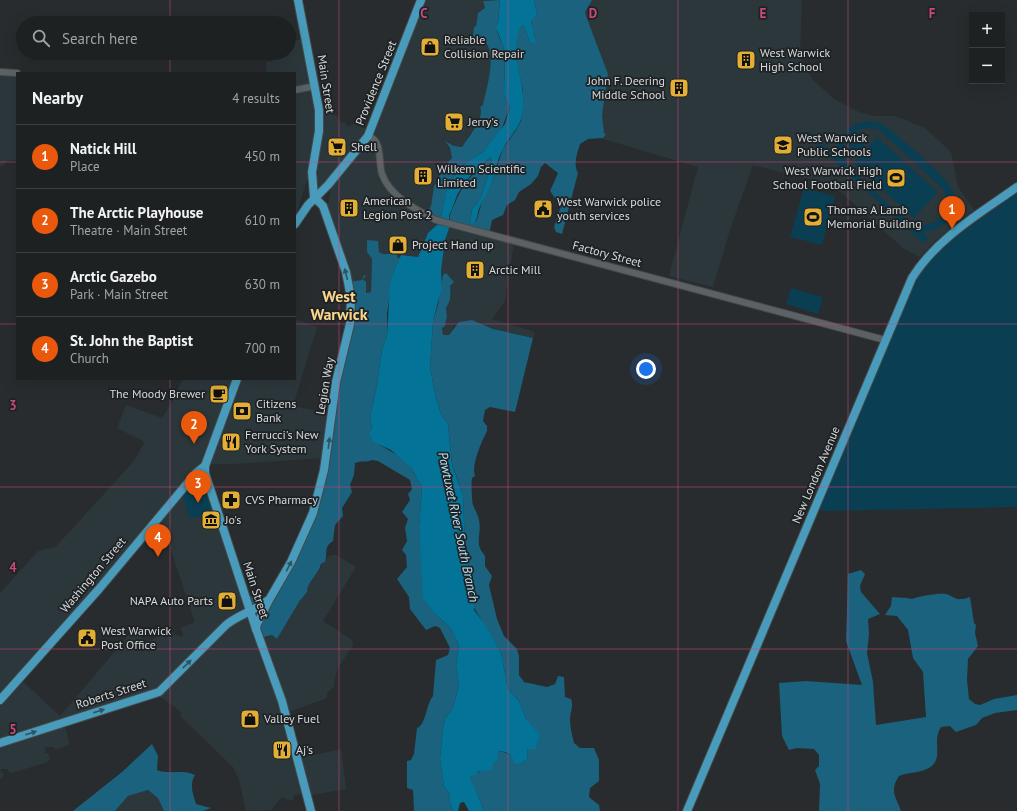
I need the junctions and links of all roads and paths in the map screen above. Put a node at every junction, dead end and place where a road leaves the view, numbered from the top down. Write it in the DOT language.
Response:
graph roads {
  1 [pos="298,0"];
  2 [pos="421,0"];
  3 [pos="0,72"];
  4 [pos="16,73"];
  5 [pos="315,86"];
  6 [pos="296,90"];
  7 [pos="368,136"];
  8 [pos="1017,187"];
  9 [pos="314,197"];
  10 [pos="296,223"];
  11 [pos="885,340"];
  12 [pos="237,380"];
  13 [pos="205,466"];
  14 [pos="269,600"];
  15 [pos="250,612"];
  16 [pos="257,632"];
  17 [pos="0,700"];
  18 [pos="0,743"];
  19 [pos="311,811"];
  20 [pos="686,811"];
  1 -- 5 [label="main road, Main Street"];
  2 -- 7 [label="main road, Providence Street"];
  3 -- 4 [label="street"];
  5 -- 6 [label="street"];
  5 -- 9 [label="main road, Main Street"];
  7 -- 9 [label="main road, Providence Street"];
  7 -- 11 [label="street, Factory Street"];
  8 -- 11 [label="main road, New London Avenue"];
  9 -- 10 [label="main road, Providence Street"];
  14 -- 9 [label="main road, Legion Way, one-way"];
  11 -- 20 [label="main road, New London Avenue"];
  12 -- 13 [label="main road"];
  13 -- 15 [label="main road, Main Street"];
  13 -- 17 [label="main road, Washington Street"];
  14 -- 15 [label="main road, Legion Way"];
  14 -- 16 [label="main road, Legion Way"];
  15 -- 16 [label="main road, Main Street"];
  18 -- 15 [label="main road, Roberts Street, one-way"];
  16 -- 19 [label="main road, Main Street"];
}
